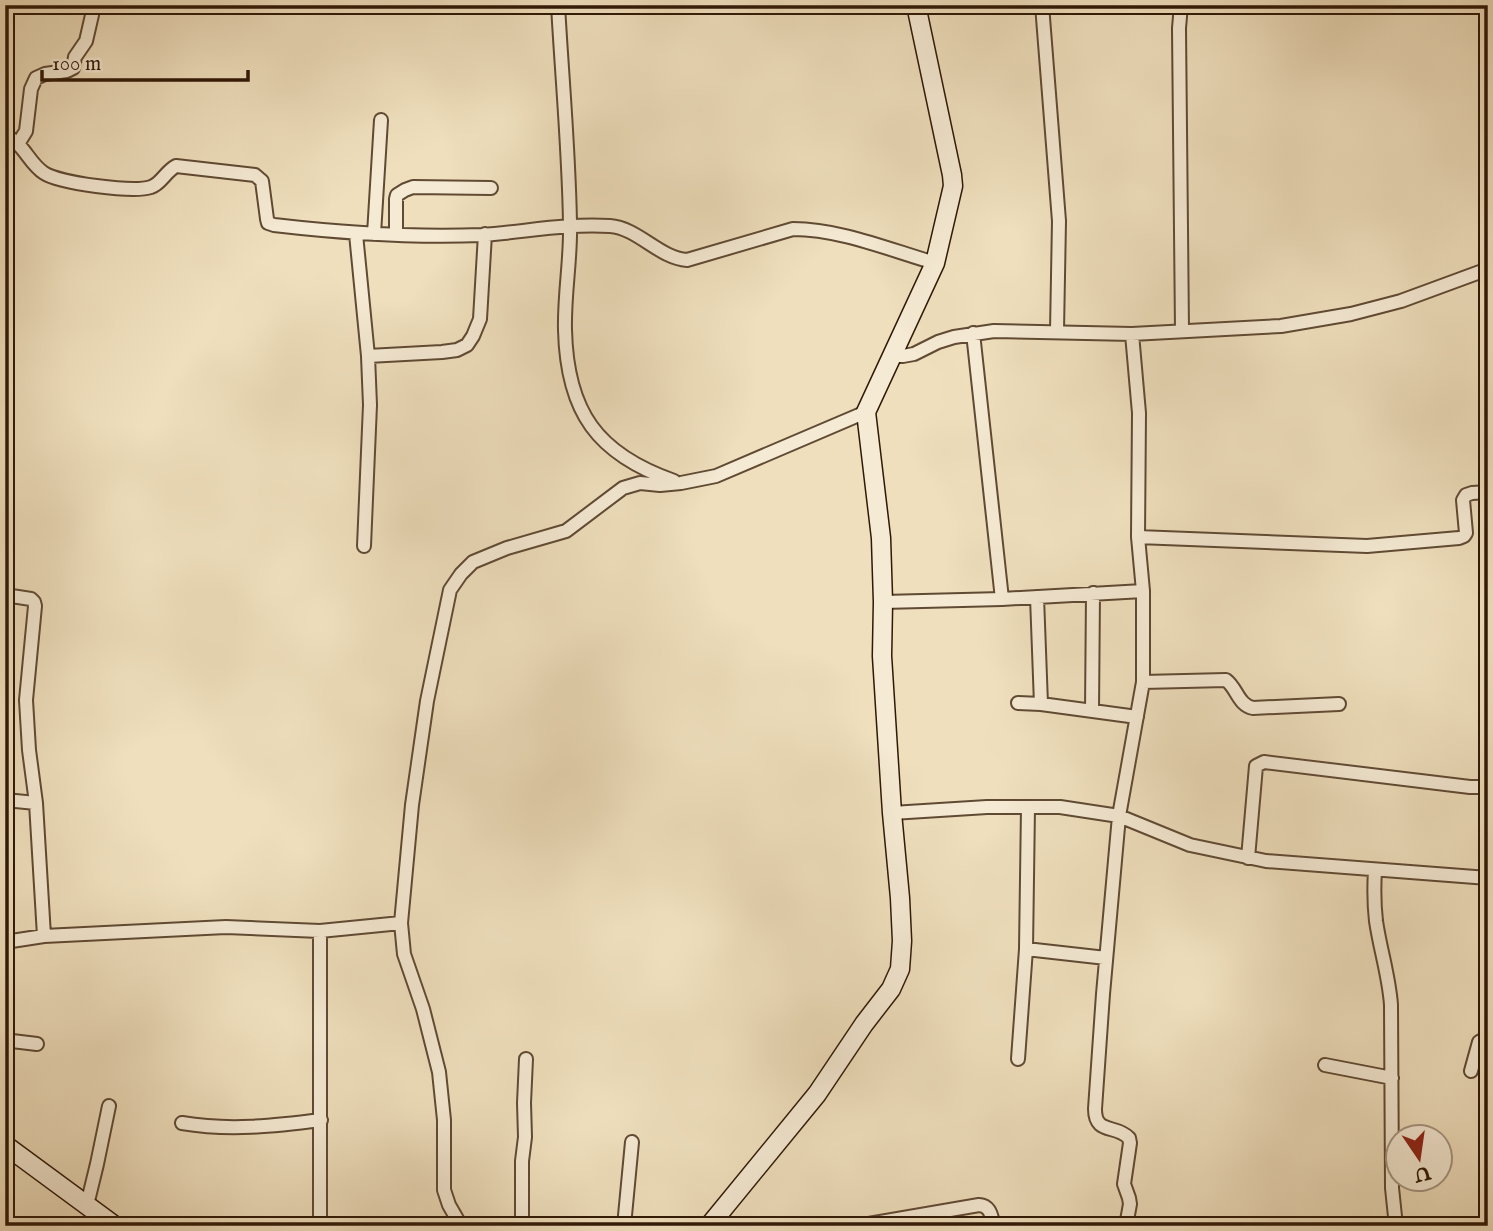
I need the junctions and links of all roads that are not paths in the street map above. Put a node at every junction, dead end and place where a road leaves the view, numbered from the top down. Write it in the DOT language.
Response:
graph roads {
  1 [pos="558,5"];
  2 [pos="916,5"];
  3 [pos="1042,5"];
  4 [pos="1181,5"];
  5 [pos="92,15"];
  6 [pos="381,120"];
  7 [pos="5,134"];
  8 [pos="18,144"];
  9 [pos="491,188"];
  10 [pos="570,226"];
  11 [pos="356,234"];
  12 [pos="374,234"];
  13 [pos="396,234"];
  14 [pos="485,234"];
  15 [pos="934,262"];
  16 [pos="1488,269"];
  17 [pos="1182,330"];
  18 [pos="1057,331"];
  19 [pos="973,333"];
  20 [pos="1132,334"];
  21 [pos="368,356"];
  22 [pos="892,356"];
  23 [pos="866,412"];
  24 [pos="681,484"];
  25 [pos="1488,492"];
  26 [pos="1138,537"];
  27 [pos="365,546"];
  28 [pos="1143,591"];
  29 [pos="1093,593"];
  30 [pos="5,595"];
  31 [pos="1037,597"];
  32 [pos="1002,599"];
  33 [pos="883,602"];
  34 [pos="1143,682"];
  35 [pos="1018,703"];
  36 [pos="1339,704"];
  37 [pos="1041,705"];
  38 [pos="1092,711"];
  39 [pos="1137,717"];
  40 [pos="1488,787"];
  41 [pos="5,800"];
  42 [pos="36,803"];
  43 [pos="1028,807"];
  44 [pos="892,813"];
  45 [pos="1119,816"];
  46 [pos="1248,858"];
  47 [pos="1375,870"];
  48 [pos="1488,878"];
  49 [pos="401,923"];
  50 [pos="320,931"];
  51 [pos="44,936"];
  52 [pos="5,942"];
  53 [pos="1026,949"];
  54 [pos="1106,958"];
  55 [pos="1488,1037"];
  56 [pos="5,1045"];
  57 [pos="37,1045"];
  58 [pos="526,1059"];
  59 [pos="1018,1059"];
  60 [pos="1325,1065"];
  61 [pos="1471,1071"];
  62 [pos="1392,1079"];
  63 [pos="109,1106"];
  64 [pos="321,1120"];
  65 [pos="182,1123"];
  66 [pos="632,1142"];
  67 [pos="5,1145"];
  68 [pos="87,1205"];
  69 [pos="115,1226"];
  70 [pos="320,1226"];
  71 [pos="461,1226"];
  72 [pos="522,1226"];
  73 [pos="624,1226"];
  74 [pos="710,1226"];
  75 [pos="857,1226"];
  76 [pos="994,1226"];
  77 [pos="1126,1226"];
  78 [pos="1396,1226"];
  1 -- 10 [label="street"];
  2 -- 15 [label="street"];
  3 -- 18 [label="street"];
  4 -- 17 [label="street"];
  5 -- 8 [label="street"];
  6 -- 12 [label="street"];
  7 -- 8 [label="street"];
  8 -- 11 [label="street"];
  9 -- 13 [label="street"];
  10 -- 14 [label="street"];
  10 -- 15 [label="street"];
  10 -- 24 [label="street"];
  11 -- 12 [label="street"];
  11 -- 21 [label="street"];
  12 -- 13 [label="street"];
  13 -- 14 [label="street"];
  14 -- 21 [label="street"];
  15 -- 22 [label="street"];
  16 -- 17 [label="street"];
  17 -- 20 [label="street"];
  18 -- 19 [label="street"];
  18 -- 20 [label="street"];
  19 -- 22 [label="street"];
  19 -- 32 [label="street"];
  20 -- 26 [label="street"];
  21 -- 27 [label="street"];
  22 -- 23 [label="street"];
  23 -- 24 [label="street"];
  23 -- 33 [label="street"];
  24 -- 49 [label="street"];
  25 -- 26 [label="street"];
  26 -- 28 [label="street"];
  28 -- 29 [label="street"];
  28 -- 34 [label="street"];
  29 -- 31 [label="street"];
  29 -- 38 [label="street"];
  30 -- 42 [label="street"];
  31 -- 32 [label="street"];
  31 -- 37 [label="street"];
  32 -- 33 [label="street"];
  33 -- 44 [label="street"];
  34 -- 36 [label="street"];
  34 -- 39 [label="street"];
  35 -- 37 [label="street"];
  37 -- 38 [label="street"];
  38 -- 39 [label="street"];
  39 -- 45 [label="street"];
  40 -- 46 [label="street"];
  41 -- 42 [label="street"];
  42 -- 51 [label="street"];
  43 -- 44 [label="street"];
  43 -- 45 [label="street"];
  43 -- 53 [label="street"];
  44 -- 74 [label="street"];
  45 -- 46 [label="street"];
  45 -- 54 [label="street"];
  46 -- 47 [label="street"];
  47 -- 48 [label="street"];
  47 -- 62 [label="street"];
  49 -- 50 [label="street"];
  49 -- 71 [label="street"];
  50 -- 51 [label="street"];
  50 -- 64 [label="street"];
  51 -- 52 [label="street"];
  53 -- 54 [label="street"];
  53 -- 59 [label="street"];
  54 -- 77 [label="street"];
  55 -- 61 [label="street"];
  56 -- 57 [label="street"];
  58 -- 72 [label="street"];
  60 -- 62 [label="street"];
  62 -- 78 [label="street"];
  63 -- 68 [label="street"];
  64 -- 65 [label="street"];
  64 -- 70 [label="street"];
  66 -- 73 [label="street"];
  67 -- 68 [label="street"];
  68 -- 69 [label="street"];
  75 -- 76 [label="street"];
}
